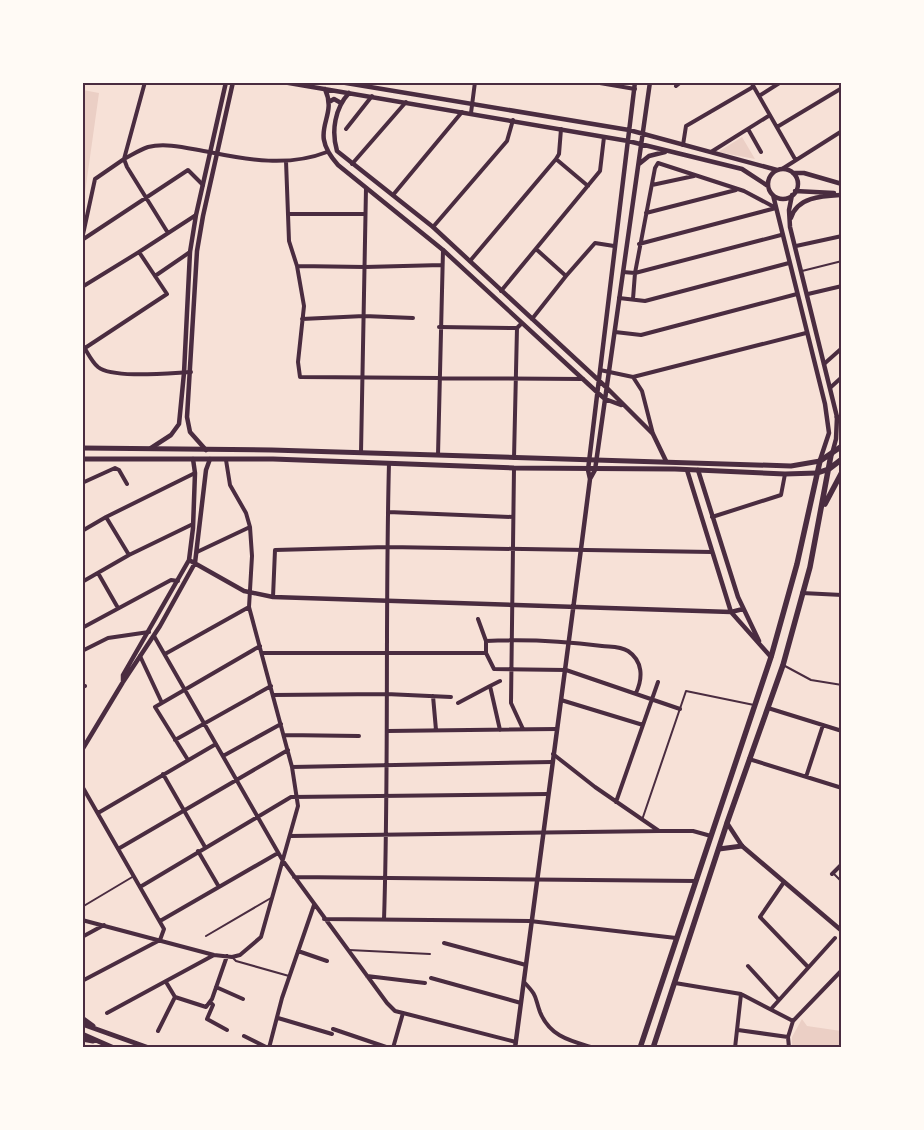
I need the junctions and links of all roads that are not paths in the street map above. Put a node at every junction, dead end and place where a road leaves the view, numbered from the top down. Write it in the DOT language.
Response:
graph roads {
  1 [pos="145,82"];
  2 [pos="226,82"];
  3 [pos="233,82"];
  4 [pos="283,82"];
  5 [pos="340,82"];
  6 [pos="475,82"];
  7 [pos="594,82"];
  8 [pos="635,82"];
  9 [pos="650,82"];
  10 [pos="681,82"];
  11 [pos="781,82"];
  12 [pos="366,85"];
  13 [pos="752,85"];
  14 [pos="676,86"];
  15 [pos="842,88"];
  16 [pos="325,89"];
  17 [pos="634,89"];
  18 [pos="349,93"];
  19 [pos="372,96"];
  20 [pos="759,96"];
  21 [pos="329,102"];
  22 [pos="406,102"];
  23 [pos="341,103"];
  24 [pos="473,103"];
  25 [pos="462,112"];
  26 [pos="471,113"];
  27 [pos="770,115"];
  28 [pos="513,120"];
  29 [pos="777,127"];
  30 [pos="346,129"];
  31 [pos="561,129"];
  32 [pos="748,129"];
  33 [pos="629,130"];
  34 [pos="842,132"];
  35 [pos="643,133"];
  36 [pos="604,137"];
  37 [pos="628,141"];
  38 [pos="642,144"];
  39 [pos="683,145"];
  40 [pos="669,151"];
  41 [pos="211,152"];
  42 [pos="327,152"];
  43 [pos="711,152"];
  44 [pos="761,152"];
  45 [pos="218,154"];
  46 [pos="124,159"];
  47 [pos="556,159"];
  48 [pos="795,159"];
  49 [pos="286,161"];
  50 [pos="352,164"];
  51 [pos="638,170"];
  52 [pos="780,170"];
  53 [pos="793,173"];
  54 [pos="695,176"];
  55 [pos="842,184"];
  56 [pos="204,185"];
  57 [pos="652,185"];
  58 [pos="588,186"];
  59 [pos="768,186"];
  60 [pos="366,188"];
  61 [pos="737,190"];
  62 [pos="794,193"];
  63 [pos="393,195"];
  64 [pos="773,195"];
  65 [pos="841,195"];
  66 [pos="146,198"];
  67 [pos="776,208"];
  68 [pos="646,213"];
  69 [pos="288,214"];
  70 [pos="365,214"];
  71 [pos="196,215"];
  72 [pos="432,226"];
  73 [pos="790,227"];
  74 [pos="168,233"];
  75 [pos="781,235"];
  76 [pos="842,236"];
  77 [pos="82,240"];
  78 [pos="640,244"];
  79 [pos="614,246"];
  80 [pos="796,246"];
  81 [pos="536,249"];
  82 [pos="443,250"];
  83 [pos="139,252"];
  84 [pos="190,252"];
  85 [pos="470,261"];
  86 [pos="842,261"];
  87 [pos="790,262"];
  88 [pos="442,265"];
  89 [pos="297,266"];
  90 [pos="365,267"];
  91 [pos="802,271"];
  92 [pos="623,272"];
  93 [pos="635,273"];
  94 [pos="155,276"];
  95 [pos="566,276"];
  96 [pos="842,286"];
  97 [pos="82,287"];
  98 [pos="501,291"];
  99 [pos="797,294"];
  100 [pos="808,294"];
  101 [pos="619,298"];
  102 [pos="633,299"];
  103 [pos="364,316"];
  104 [pos="302,318"];
  105 [pos="413,318"];
  106 [pos="531,320"];
  107 [pos="815,322"];
  108 [pos="804,325"];
  109 [pos="519,326"];
  110 [pos="439,327"];
  111 [pos="540,328"];
  112 [pos="615,332"];
  113 [pos="806,333"];
  114 [pos="533,335"];
  115 [pos="84,346"];
  116 [pos="842,348"];
  117 [pos="824,364"];
  118 [pos="600,370"];
  119 [pos="191,372"];
  120 [pos="184,373"];
  121 [pos="609,373"];
  122 [pos="362,377"];
  123 [pos="633,377"];
  124 [pos="842,377"];
  125 [pos="438,378"];
  126 [pos="516,379"];
  127 [pos="583,380"];
  128 [pos="599,380"];
  129 [pos="831,387"];
  130 [pos="607,388"];
  131 [pos="598,393"];
  132 [pos="605,399"];
  133 [pos="622,405"];
  134 [pos="839,419"];
  135 [pos="652,434"];
  136 [pos="842,446"];
  137 [pos="82,448"];
  138 [pos="148,450"];
  139 [pos="206,450"];
  140 [pos="361,453"];
  141 [pos="438,455"];
  142 [pos="831,455"];
  143 [pos="514,458"];
  144 [pos="82,459"];
  145 [pos="842,459"];
  146 [pos="193,460"];
  147 [pos="210,460"];
  148 [pos="226,460"];
  149 [pos="589,460"];
  150 [pos="597,460"];
  151 [pos="820,461"];
  152 [pos="666,462"];
  153 [pos="389,463"];
  154 [pos="514,468"];
  155 [pos="829,469"];
  156 [pos="588,470"];
  157 [pos="595,470"];
  158 [pos="687,470"];
  159 [pos="698,470"];
  160 [pos="842,472"];
  161 [pos="195,473"];
  162 [pos="816,473"];
  163 [pos="785,474"];
  164 [pos="590,479"];
  165 [pos="82,483"];
  166 [pos="127,484"];
  167 [pos="822,510"];
  168 [pos="388,512"];
  169 [pos="106,517"];
  170 [pos="514,517"];
  171 [pos="712,517"];
  172 [pos="193,524"];
  173 [pos="250,527"];
  174 [pos="82,530"];
  175 [pos="387,547"];
  176 [pos="514,548"];
  177 [pos="580,549"];
  178 [pos="197,552"];
  179 [pos="712,552"];
  180 [pos="129,555"];
  181 [pos="189,560"];
  182 [pos="195,563"];
  183 [pos="797,564"];
  184 [pos="810,567"];
  185 [pos="98,574"];
  186 [pos="178,581"];
  187 [pos="82,582"];
  188 [pos="250,592"];
  189 [pos="802,593"];
  190 [pos="842,595"];
  191 [pos="273,597"];
  192 [pos="386,602"];
  193 [pos="513,604"];
  194 [pos="573,606"];
  195 [pos="249,607"];
  196 [pos="118,608"];
  197 [pos="743,609"];
  198 [pos="731,612"];
  199 [pos="478,619"];
  200 [pos="82,628"];
  201 [pos="149,632"];
  202 [pos="154,636"];
  203 [pos="512,639"];
  204 [pos="486,641"];
  205 [pos="568,641"];
  206 [pos="260,646"];
  207 [pos="763,649"];
  208 [pos="82,651"];
  209 [pos="262,653"];
  210 [pos="386,653"];
  211 [pos="486,653"];
  212 [pos="165,654"];
  213 [pos="140,656"];
  214 [pos="771,657"];
  215 [pos="783,665"];
  216 [pos="511,669"];
  217 [pos="566,670"];
  218 [pos="500,681"];
  219 [pos="123,682"];
  220 [pos="658,682"];
  221 [pos="842,685"];
  222 [pos="271,686"];
  223 [pos="490,686"];
  224 [pos="185,689"];
  225 [pos="636,693"];
  226 [pos="386,694"];
  227 [pos="273,695"];
  228 [pos="433,696"];
  229 [pos="451,697"];
  230 [pos="653,698"];
  231 [pos="561,700"];
  232 [pos="162,703"];
  233 [pos="458,704"];
  234 [pos="754,705"];
  235 [pos="768,708"];
  236 [pos="680,709"];
  237 [pos="204,723"];
  238 [pos="281,724"];
  239 [pos="643,725"];
  240 [pos="823,725"];
  241 [pos="523,729"];
  242 [pos="557,729"];
  243 [pos="436,730"];
  244 [pos="500,730"];
  245 [pos="386,731"];
  246 [pos="842,731"];
  247 [pos="284,735"];
  248 [pos="358,736"];
  249 [pos="175,740"];
  250 [pos="216,744"];
  251 [pos="82,750"];
  252 [pos="288,750"];
  253 [pos="553,754"];
  254 [pos="223,756"];
  255 [pos="749,759"];
  256 [pos="188,760"];
  257 [pos="552,762"];
  258 [pos="387,766"];
  259 [pos="292,767"];
  260 [pos="163,774"];
  261 [pos="806,777"];
  262 [pos="236,779"];
  263 [pos="82,786"];
  264 [pos="842,788"];
  265 [pos="548,794"];
  266 [pos="298,796"];
  267 [pos="387,796"];
  268 [pos="616,802"];
  269 [pos="184,812"];
  270 [pos="98,813"];
  271 [pos="257,816"];
  272 [pos="642,820"];
  273 [pos="727,823"];
  274 [pos="658,830"];
  275 [pos="543,833"];
  276 [pos="387,835"];
  277 [pos="290,836"];
  278 [pos="711,836"];
  279 [pos="742,846"];
  280 [pos="205,847"];
  281 [pos="118,849"];
  282 [pos="719,849"];
  283 [pos="198,851"];
  284 [pos="278,853"];
  285 [pos="283,861"];
  286 [pos="842,864"];
  287 [pos="833,874"];
  288 [pos="134,876"];
  289 [pos="294,877"];
  290 [pos="386,878"];
  291 [pos="536,878"];
  292 [pos="696,880"];
  293 [pos="784,882"];
  294 [pos="842,882"];
  295 [pos="140,887"];
  296 [pos="219,887"];
  297 [pos="272,898"];
  298 [pos="314,905"];
  299 [pos="82,907"];
  300 [pos="324,919"];
  301 [pos="82,920"];
  302 [pos="384,920"];
  303 [pos="160,921"];
  304 [pos="530,921"];
  305 [pos="104,926"];
  306 [pos="842,931"];
  307 [pos="206,936"];
  308 [pos="82,937"];
  309 [pos="676,938"];
  310 [pos="836,938"];
  311 [pos="160,940"];
  312 [pos="444,943"];
  313 [pos="347,950"];
  314 [pos="298,952"];
  315 [pos="430,954"];
  316 [pos="214,955"];
  317 [pos="226,956"];
  318 [pos="232,957"];
  319 [pos="327,961"];
  320 [pos="526,965"];
  321 [pos="748,966"];
  322 [pos="808,967"];
  323 [pos="842,970"];
  324 [pos="290,976"];
  325 [pos="366,976"];
  326 [pos="431,978"];
  327 [pos="82,981"];
  328 [pos="166,982"];
  329 [pos="524,982"];
  330 [pos="425,983"];
  331 [pos="675,983"];
  332 [pos="216,987"];
  333 [pos="741,994"];
  334 [pos="175,997"];
  335 [pos="242,999"];
  336 [pos="779,1000"];
  337 [pos="210,1002"];
  338 [pos="521,1003"];
  339 [pos="771,1009"];
  340 [pos="107,1013"];
  341 [pos="403,1015"];
  342 [pos="82,1018"];
  343 [pos="278,1018"];
  344 [pos="793,1021"];
  345 [pos="82,1024"];
  346 [pos="96,1028"];
  347 [pos="333,1029"];
  348 [pos="227,1030"];
  349 [pos="738,1030"];
  350 [pos="158,1031"];
  351 [pos="82,1034"];
  352 [pos="332,1034"];
  353 [pos="244,1036"];
  354 [pos="788,1037"];
  355 [pos="82,1039"];
  356 [pos="99,1042"];
  357 [pos="515,1045"];
  358 [pos="114,1048"];
  359 [pos="149,1048"];
  360 [pos="269,1048"];
  361 [pos="389,1048"];
  362 [pos="393,1048"];
  363 [pos="594,1048"];
  364 [pos="640,1048"];
  365 [pos="653,1048"];
  366 [pos="735,1048"];
  367 [pos="789,1048"];
  1 -- 46 [label="street"];
  2 -- 41 [label="street"];
  3 -- 45 [label="street"];
  4 -- 16 [label="street"];
  5 -- 12 [label="street"];
  6 -- 24 [label="street"];
  7 -- 17 [label="street"];
  8 -- 17 [label="street"];
  9 -- 35 [label="street"];
  10 -- 14 [label="street"];
  11 -- 20 [label="street"];
  12 -- 24 [label="street"];
  13 -- 20 [label="street"];
  13 -- 39 [label="street"];
  15 -- 29 [label="street"];
  16 -- 18 [label="street"];
  16 -- 21 [label="street"];
  17 -- 33 [label="street"];
  18 -- 19 [label="street"];
  18 -- 23 [label="street"];
  19 -- 22 [label="street"];
  19 -- 30 [label="street"];
  20 -- 27 [label="street"];
  21 -- 23 [label="street"];
  21 -- 42 [label="street"];
  22 -- 25 [label="street"];
  22 -- 50 [label="street"];
  23 -- 50 [label="street"];
  24 -- 26 [label="street"];
  24 -- 33 [label="street"];
  25 -- 26 [label="street"];
  25 -- 63 [label="street"];
  26 -- 28 [label="street"];
  27 -- 29 [label="street"];
  27 -- 32 [label="street"];
  28 -- 31 [label="street"];
  28 -- 72 [label="street"];
  29 -- 48 [label="street"];
  31 -- 36 [label="street"];
  31 -- 47 [label="street"];
  32 -- 43 [label="street"];
  32 -- 44 [label="street"];
  33 -- 35 [label="street"];
  33 -- 37 [label="street"];
  34 -- 48 [label="street"];
  35 -- 38 [label="street"];
  35 -- 39 [label="street"];
  36 -- 37 [label="street"];
  36 -- 58 [label="street"];
  37 -- 38 [label="street"];
  37 -- 79 [label="street"];
  38 -- 40 [label="street"];
  38 -- 51 [label="street"];
  39 -- 43 [label="street"];
  40 -- 51 [label="street"];
  40 -- 59 [label="street"];
  41 -- 45 [label="street"];
  41 -- 46 [label="street"];
  41 -- 56 [label="street"];
  42 -- 49 [label="street"];
  42 -- 60 [label="street"];
  43 -- 52 [label="street"];
  45 -- 49 [label="street"];
  45 -- 119 [label="street"];
  46 -- 66 [label="street"];
  46 -- 77 [label="street"];
  47 -- 58 [label="street"];
  47 -- 85 [label="street"];
  48 -- 52 [label="street"];
  49 -- 69 [label="street"];
  50 -- 63 [label="street"];
  51 -- 92 [label="street"];
  52 -- 53 [label="street"];
  52 -- 59 [label="street"];
  53 -- 55 [label="street"];
  53 -- 62 [label="street"];
  54 -- 57 [label="street"];
  54 -- 57 [label="street"];
  54 -- 61 [label="street"];
  56 -- 66 [label="street"];
  56 -- 71 [label="street"];
  57 -- 68 [label="street"];
  58 -- 81 [label="street"];
  59 -- 64 [label="street"];
  60 -- 70 [label="street"];
  60 -- 82 [label="street"];
  61 -- 67 [label="street"];
  61 -- 68 [label="street"];
  62 -- 64 [label="street"];
  62 -- 65 [label="street"];
  62 -- 73 [label="street"];
  63 -- 72 [label="street"];
  64 -- 67 [label="street"];
  65 -- 73 [label="street"];
  66 -- 74 [label="street"];
  66 -- 77 [label="street"];
  67 -- 75 [label="street"];
  67 -- 78 [label="street"];
  68 -- 78 [label="street"];
  69 -- 70 [label="street"];
  69 -- 89 [label="street"];
  70 -- 90 [label="street"];
  71 -- 74 [label="street"];
  71 -- 84 [label="street"];
  72 -- 85 [label="street"];
  73 -- 80 [label="street"];
  74 -- 83 [label="street"];
  75 -- 87 [label="street"];
  75 -- 93 [label="street"];
  76 -- 80 [label="street"];
  78 -- 93 [label="street"];
  79 -- 95 [label="street"];
  79 -- 118 [label="street"];
  80 -- 91 [label="street"];
  81 -- 95 [label="street"];
  81 -- 98 [label="street"];
  82 -- 88 [label="street"];
  82 -- 109 [label="street"];
  83 -- 94 [label="street"];
  83 -- 97 [label="street"];
  84 -- 94 [label="street"];
  84 -- 120 [label="street"];
  85 -- 98 [label="street"];
  86 -- 91 [label="lane"];
  87 -- 99 [label="street"];
  87 -- 102 [label="street"];
  88 -- 90 [label="street"];
  88 -- 110 [label="street"];
  89 -- 90 [label="street"];
  89 -- 104 [label="street"];
  90 -- 103 [label="street"];
  91 -- 100 [label="street"];
  92 -- 93 [label="street"];
  92 -- 101 [label="street"];
  93 -- 102 [label="street"];
  94 -- 115 [label="street"];
  95 -- 106 [label="street"];
  96 -- 100 [label="street"];
  98 -- 106 [label="street"];
  99 -- 108 [label="street"];
  99 -- 112 [label="street"];
  100 -- 107 [label="street"];
  101 -- 102 [label="street"];
  101 -- 112 [label="street"];
  103 -- 104 [label="street"];
  103 -- 105 [label="street"];
  103 -- 122 [label="street"];
  104 -- 122 [label="street"];
  106 -- 111 [label="street"];
  107 -- 108 [label="street"];
  107 -- 117 [label="street"];
  108 -- 113 [label="street"];
  109 -- 110 [label="street"];
  109 -- 114 [label="street"];
  109 -- 126 [label="street"];
  110 -- 125 [label="street"];
  111 -- 114 [label="street"];
  111 -- 128 [label="street"];
  112 -- 121 [label="street"];
  113 -- 123 [label="street"];
  113 -- 151 [label="street"];
  114 -- 127 [label="street"];
  115 -- 120 [label="street"];
  116 -- 117 [label="street"];
  117 -- 129 [label="street"];
  118 -- 121 [label="street"];
  118 -- 128 [label="street"];
  119 -- 120 [label="street"];
  119 -- 139 [label="street"];
  120 -- 138 [label="street"];
  121 -- 123 [label="street"];
  121 -- 130 [label="street"];
  122 -- 125 [label="street"];
  122 -- 140 [label="street"];
  123 -- 135 [label="street"];
  124 -- 129 [label="street"];
  125 -- 126 [label="street"];
  125 -- 141 [label="street"];
  126 -- 127 [label="street"];
  126 -- 143 [label="street"];
  127 -- 131 [label="street"];
  128 -- 130 [label="street"];
  128 -- 131 [label="street"];
  129 -- 134 [label="street"];
  130 -- 132 [label="street"];
  130 -- 133 [label="street"];
  131 -- 132 [label="street"];
  131 -- 149 [label="street"];
  132 -- 133 [label="street"];
  132 -- 150 [label="street"];
  133 -- 135 [label="street"];
  134 -- 142 [label="street"];
  135 -- 152 [label="street"];
  136 -- 142 [label="main road"];
  137 -- 138 [label="main road"];
  138 -- 139 [label="main road"];
  139 -- 140 [label="main road"];
  140 -- 141 [label="main road"];
  141 -- 143 [label="main road"];
  142 -- 151 [label="main road"];
  142 -- 155 [label="main road"];
  143 -- 149 [label="main road"];
  144 -- 146 [label="main road"];
  145 -- 155 [label="main road"];
  146 -- 147 [label="main road"];
  146 -- 161 [label="street"];
  147 -- 148 [label="main road"];
  147 -- 178 [label="street"];
  148 -- 153 [label="main road"];
  148 -- 173 [label="street"];
  149 -- 150 [label="main road"];
  149 -- 156 [label="street"];
  150 -- 152 [label="main road"];
  150 -- 157 [label="street"];
  151 -- 152 [label="main road"];
  151 -- 162 [label="main road"];
  153 -- 154 [label="main road"];
  153 -- 168 [label="street"];
  154 -- 156 [label="main road"];
  154 -- 170 [label="street"];
  155 -- 162 [label="main road"];
  155 -- 167 [label="main road"];
  156 -- 157 [label="main road"];
  156 -- 164 [label="street"];
  157 -- 158 [label="main road"];
  157 -- 164 [label="street"];
  158 -- 159 [label="main road"];
  158 -- 179 [label="street"];
  159 -- 163 [label="main road"];
  159 -- 171 [label="street"];
  160 -- 167 [label="main road"];
  161 -- 169 [label="street"];
  161 -- 172 [label="street"];
  162 -- 163 [label="main road"];
  162 -- 183 [label="main road"];
  163 -- 171 [label="street"];
  164 -- 177 [label="street"];
  165 -- 166 [label="street"];
  167 -- 184 [label="main road"];
  168 -- 170 [label="street"];
  168 -- 175 [label="street"];
  169 -- 174 [label="street"];
  169 -- 180 [label="street"];
  170 -- 176 [label="street"];
  171 -- 197 [label="street"];
  172 -- 180 [label="street"];
  172 -- 181 [label="street"];
  173 -- 178 [label="street"];
  173 -- 188 [label="street"];
  175 -- 176 [label="street"];
  175 -- 191 [label="street"];
  175 -- 192 [label="street"];
  176 -- 177 [label="street"];
  176 -- 193 [label="street"];
  177 -- 179 [label="street"];
  177 -- 194 [label="street"];
  178 -- 182 [label="street"];
  179 -- 198 [label="street"];
  180 -- 185 [label="street"];
  181 -- 182 [label="street"];
  181 -- 186 [label="street"];
  182 -- 188 [label="street"];
  182 -- 202 [label="street"];
  183 -- 184 [label="main road"];
  183 -- 214 [label="main road"];
  184 -- 189 [label="main road"];
  185 -- 187 [label="street"];
  185 -- 196 [label="street"];
  186 -- 196 [label="street"];
  186 -- 201 [label="street"];
  188 -- 191 [label="street"];
  188 -- 195 [label="street"];
  189 -- 190 [label="street"];
  189 -- 215 [label="main road"];
  191 -- 192 [label="street"];
  192 -- 193 [label="street"];
  192 -- 210 [label="street"];
  193 -- 194 [label="street"];
  193 -- 203 [label="street"];
  194 -- 198 [label="street"];
  194 -- 205 [label="street"];
  195 -- 206 [label="street"];
  195 -- 212 [label="street"];
  196 -- 200 [label="street"];
  197 -- 198 [label="street"];
  197 -- 207 [label="street"];
  198 -- 207 [label="street"];
  199 -- 204 [label="street"];
  201 -- 202 [label="street"];
  201 -- 208 [label="street"];
  201 -- 219 [label="street"];
  202 -- 212 [label="street"];
  202 -- 213 [label="street"];
  203 -- 204 [label="street"];
  203 -- 205 [label="street"];
  203 -- 216 [label="street"];
  204 -- 211 [label="street"];
  205 -- 217 [label="street"];
  205 -- 225 [label="street"];
  206 -- 209 [label="street"];
  206 -- 224 [label="street"];
  207 -- 214 [label="street"];
  209 -- 210 [label="street"];
  209 -- 222 [label="street"];
  210 -- 211 [label="street"];
  210 -- 226 [label="street"];
  211 -- 216 [label="street"];
  212 -- 224 [label="street"];
  213 -- 219 [label="street"];
  213 -- 232 [label="street"];
  214 -- 234 [label="main road"];
  215 -- 221 [label="lane"];
  215 -- 235 [label="main road"];
  216 -- 217 [label="street"];
  216 -- 241 [label="street"];
  217 -- 225 [label="street"];
  217 -- 231 [label="street"];
  218 -- 223 [label="street"];
  219 -- 251 [label="street"];
  220 -- 230 [label="street"];
  222 -- 227 [label="street"];
  222 -- 237 [label="street"];
  223 -- 233 [label="street"];
  223 -- 244 [label="street"];
  224 -- 232 [label="street"];
  224 -- 237 [label="street"];
  225 -- 230 [label="street"];
  226 -- 227 [label="street"];
  226 -- 228 [label="street"];
  226 -- 245 [label="street"];
  227 -- 238 [label="street"];
  228 -- 229 [label="street"];
  228 -- 243 [label="street"];
  230 -- 236 [label="street"];
  230 -- 239 [label="street"];
  231 -- 239 [label="street"];
  231 -- 242 [label="street"];
  232 -- 249 [label="street"];
  234 -- 236 [label="lane"];
  234 -- 278 [label="main road"];
  235 -- 240 [label="street"];
  235 -- 255 [label="main road"];
  236 -- 272 [label="lane"];
  237 -- 249 [label="street"];
  237 -- 250 [label="street"];
  238 -- 247 [label="street"];
  238 -- 254 [label="street"];
  239 -- 268 [label="street"];
  240 -- 246 [label="street"];
  240 -- 261 [label="street"];
  241 -- 242 [label="street"];
  241 -- 244 [label="street"];
  242 -- 253 [label="street"];
  243 -- 244 [label="street"];
  243 -- 245 [label="street"];
  245 -- 258 [label="street"];
  247 -- 248 [label="street"];
  247 -- 252 [label="street"];
  249 -- 256 [label="street"];
  250 -- 254 [label="street"];
  250 -- 256 [label="street"];
  252 -- 259 [label="street"];
  252 -- 262 [label="street"];
  253 -- 257 [label="street"];
  253 -- 268 [label="street"];
  254 -- 262 [label="street"];
  255 -- 261 [label="street"];
  255 -- 273 [label="main road"];
  256 -- 260 [label="street"];
  257 -- 258 [label="street"];
  257 -- 265 [label="street"];
  258 -- 259 [label="street"];
  258 -- 267 [label="street"];
  259 -- 266 [label="street"];
  260 -- 269 [label="street"];
  260 -- 270 [label="street"];
  261 -- 264 [label="street"];
  262 -- 269 [label="street"];
  262 -- 271 [label="street"];
  263 -- 270 [label="street"];
  265 -- 267 [label="street"];
  265 -- 275 [label="street"];
  266 -- 267 [label="street"];
  266 -- 271 [label="street"];
  266 -- 277 [label="street"];
  267 -- 276 [label="street"];
  268 -- 272 [label="street"];
  269 -- 280 [label="street"];
  269 -- 281 [label="street"];
  270 -- 281 [label="street"];
  271 -- 280 [label="street"];
  271 -- 284 [label="street"];
  272 -- 274 [label="street"];
  273 -- 279 [label="street"];
  273 -- 282 [label="main road"];
  274 -- 275 [label="street"];
  274 -- 278 [label="street"];
  275 -- 276 [label="street"];
  275 -- 291 [label="street"];
  276 -- 277 [label="street"];
  276 -- 290 [label="street"];
  277 -- 285 [label="street"];
  278 -- 292 [label="main road"];
  279 -- 282 [label="main road"];
  279 -- 293 [label="street"];
  280 -- 283 [label="street"];
  281 -- 288 [label="street"];
  282 -- 331 [label="main road"];
  283 -- 295 [label="street"];
  283 -- 296 [label="street"];
  284 -- 285 [label="street"];
  284 -- 296 [label="street"];
  285 -- 289 [label="street"];
  285 -- 297 [label="street"];
  286 -- 287 [label="street"];
  287 -- 294 [label="lane"];
  288 -- 295 [label="street"];
  288 -- 299 [label="lane"];
  289 -- 290 [label="street"];
  289 -- 298 [label="street"];
  290 -- 291 [label="street"];
  290 -- 302 [label="street"];
  291 -- 292 [label="street"];
  291 -- 304 [label="street"];
  292 -- 309 [label="main road"];
  293 -- 306 [label="street"];
  293 -- 322 [label="street"];
  295 -- 303 [label="street"];
  296 -- 303 [label="street"];
  297 -- 307 [label="lane"];
  297 -- 318 [label="street"];
  298 -- 300 [label="street"];
  298 -- 314 [label="street"];
  300 -- 302 [label="street"];
  300 -- 313 [label="street"];
  301 -- 305 [label="street"];
  302 -- 304 [label="street"];
  303 -- 311 [label="street"];
  304 -- 309 [label="street"];
  304 -- 320 [label="street"];
  305 -- 308 [label="street"];
  305 -- 311 [label="street"];
  309 -- 364 [label="main road"];
  310 -- 322 [label="street"];
  311 -- 316 [label="street"];
  311 -- 327 [label="street"];
  312 -- 320 [label="street"];
  313 -- 315 [label="lane"];
  313 -- 325 [label="street"];
  314 -- 319 [label="street"];
  314 -- 324 [label="street"];
  316 -- 317 [label="street"];
  316 -- 328 [label="street"];
  317 -- 318 [label="street"];
  317 -- 332 [label="street"];
  318 -- 324 [label="lane"];
  320 -- 329 [label="street"];
  321 -- 336 [label="street"];
  322 -- 336 [label="street"];
  323 -- 344 [label="street"];
  324 -- 343 [label="street"];
  325 -- 330 [label="street"];
  325 -- 341 [label="street"];
  326 -- 338 [label="street"];
  328 -- 334 [label="street"];
  328 -- 340 [label="street"];
  329 -- 338 [label="street"];
  329 -- 363 [label="street"];
  331 -- 333 [label="street"];
  331 -- 365 [label="main road"];
  332 -- 335 [label="street"];
  332 -- 337 [label="street"];
  333 -- 339 [label="street"];
  333 -- 349 [label="street"];
  334 -- 337 [label="street"];
  334 -- 350 [label="street"];
  336 -- 339 [label="street"];
  337 -- 348 [label="street"];
  338 -- 357 [label="street"];
  339 -- 344 [label="street"];
  341 -- 357 [label="street"];
  341 -- 362 [label="street"];
  342 -- 346 [label="main road"];
  343 -- 352 [label="street"];
  343 -- 360 [label="street"];
  344 -- 354 [label="street"];
  345 -- 346 [label="main road"];
  346 -- 359 [label="main road"];
  347 -- 361 [label="street"];
  349 -- 354 [label="street"];
  349 -- 366 [label="street"];
  351 -- 356 [label="main road"];
  353 -- 360 [label="street"];
  354 -- 367 [label="street"];
  355 -- 356 [label="main road"];
  356 -- 358 [label="main road"];
}
